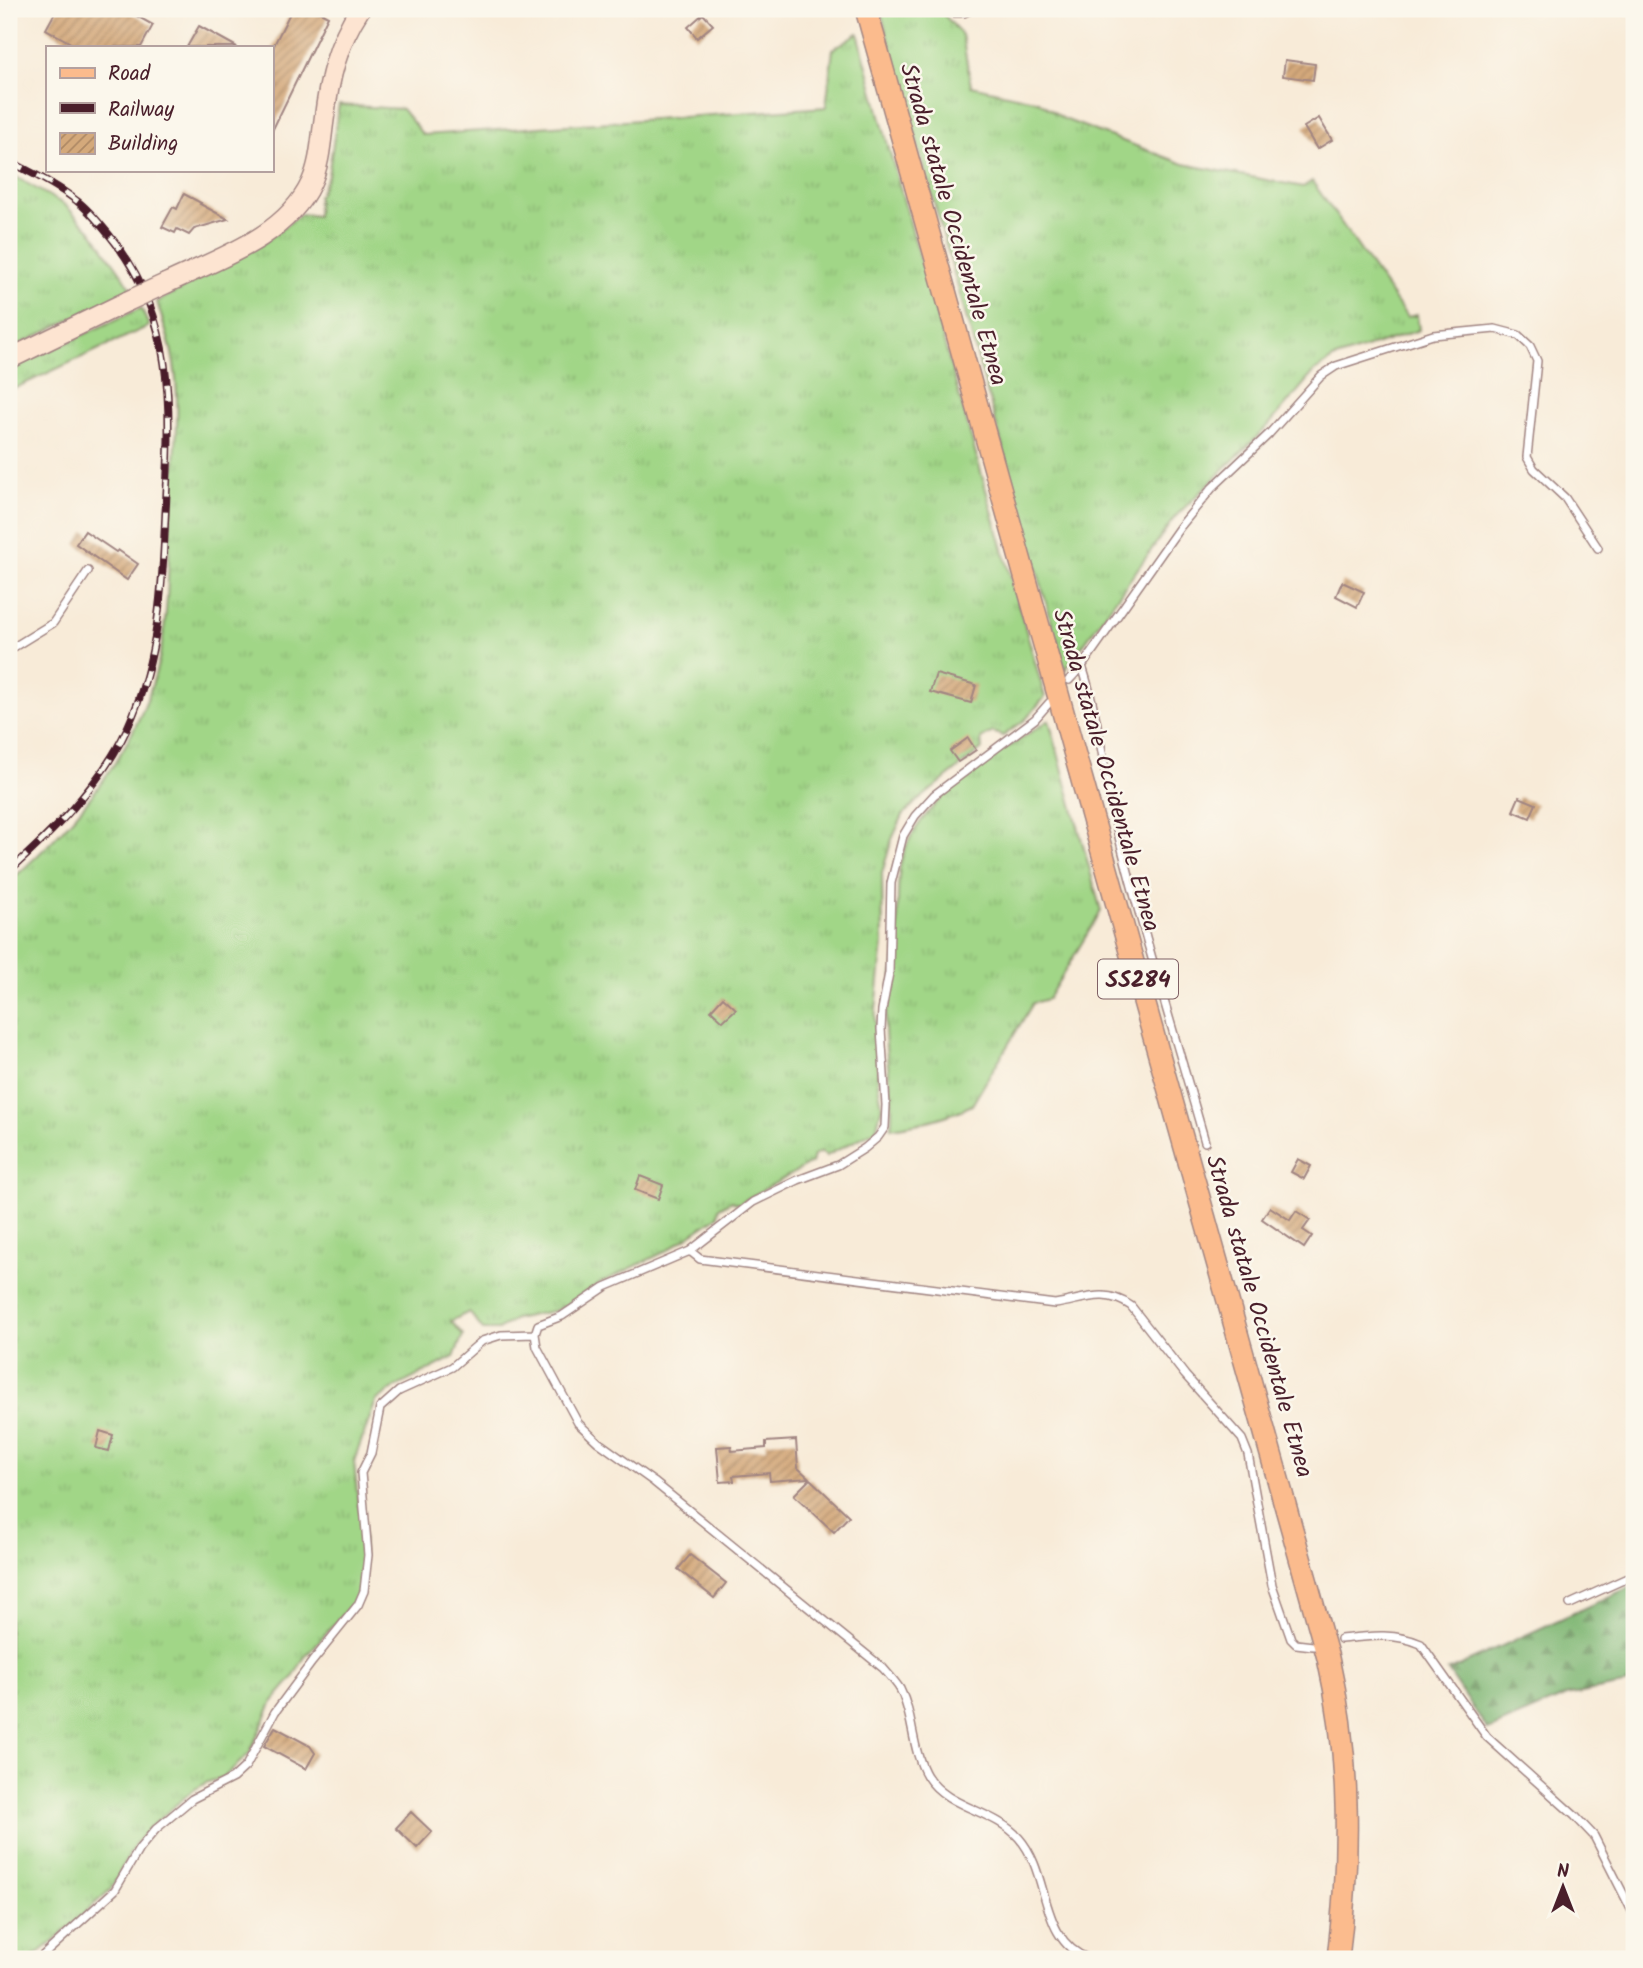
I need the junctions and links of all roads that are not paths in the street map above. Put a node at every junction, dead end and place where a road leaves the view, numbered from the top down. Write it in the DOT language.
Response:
graph roads {
  1 [pos="360,9"];
  2 [pos="866,9"];
  3 [pos="950,9"];
  4 [pos="973,9"];
  5 [pos="9,359"];
  6 [pos="1598,548"];
  7 [pos="88,570"];
  8 [pos="9,649"];
  9 [pos="1082,666"];
  10 [pos="1069,680"];
  11 [pos="1049,703"];
  12 [pos="1205,1142"];
  13 [pos="690,1251"];
  14 [pos="535,1334"];
  15 [pos="1634,1575"];
  16 [pos="1570,1604"];
  17 [pos="1341,1639"];
  18 [pos="1313,1646"];
  19 [pos="1634,1915"];
  20 [pos="38,1959"];
  21 [pos="1089,1959"];
  22 [pos="1338,1959"];
  1 -- 5 [label="street, bridge"];
  2 -- 22 [label="main road, Strada statale Occidentale Etnea / SS284"];
  3 -- 4 [label="lane"];
  6 -- 9 [label="lane"];
  7 -- 8 [label="lane"];
  9 -- 10 [label="lane"];
  9 -- 12 [label="lane"];
  11 -- 13 [label="lane"];
  13 -- 14 [label="lane"];
  13 -- 18 [label="lane"];
  14 -- 20 [label="lane"];
  14 -- 21 [label="lane"];
  15 -- 16 [label="lane"];
  17 -- 19 [label="lane"];
}
